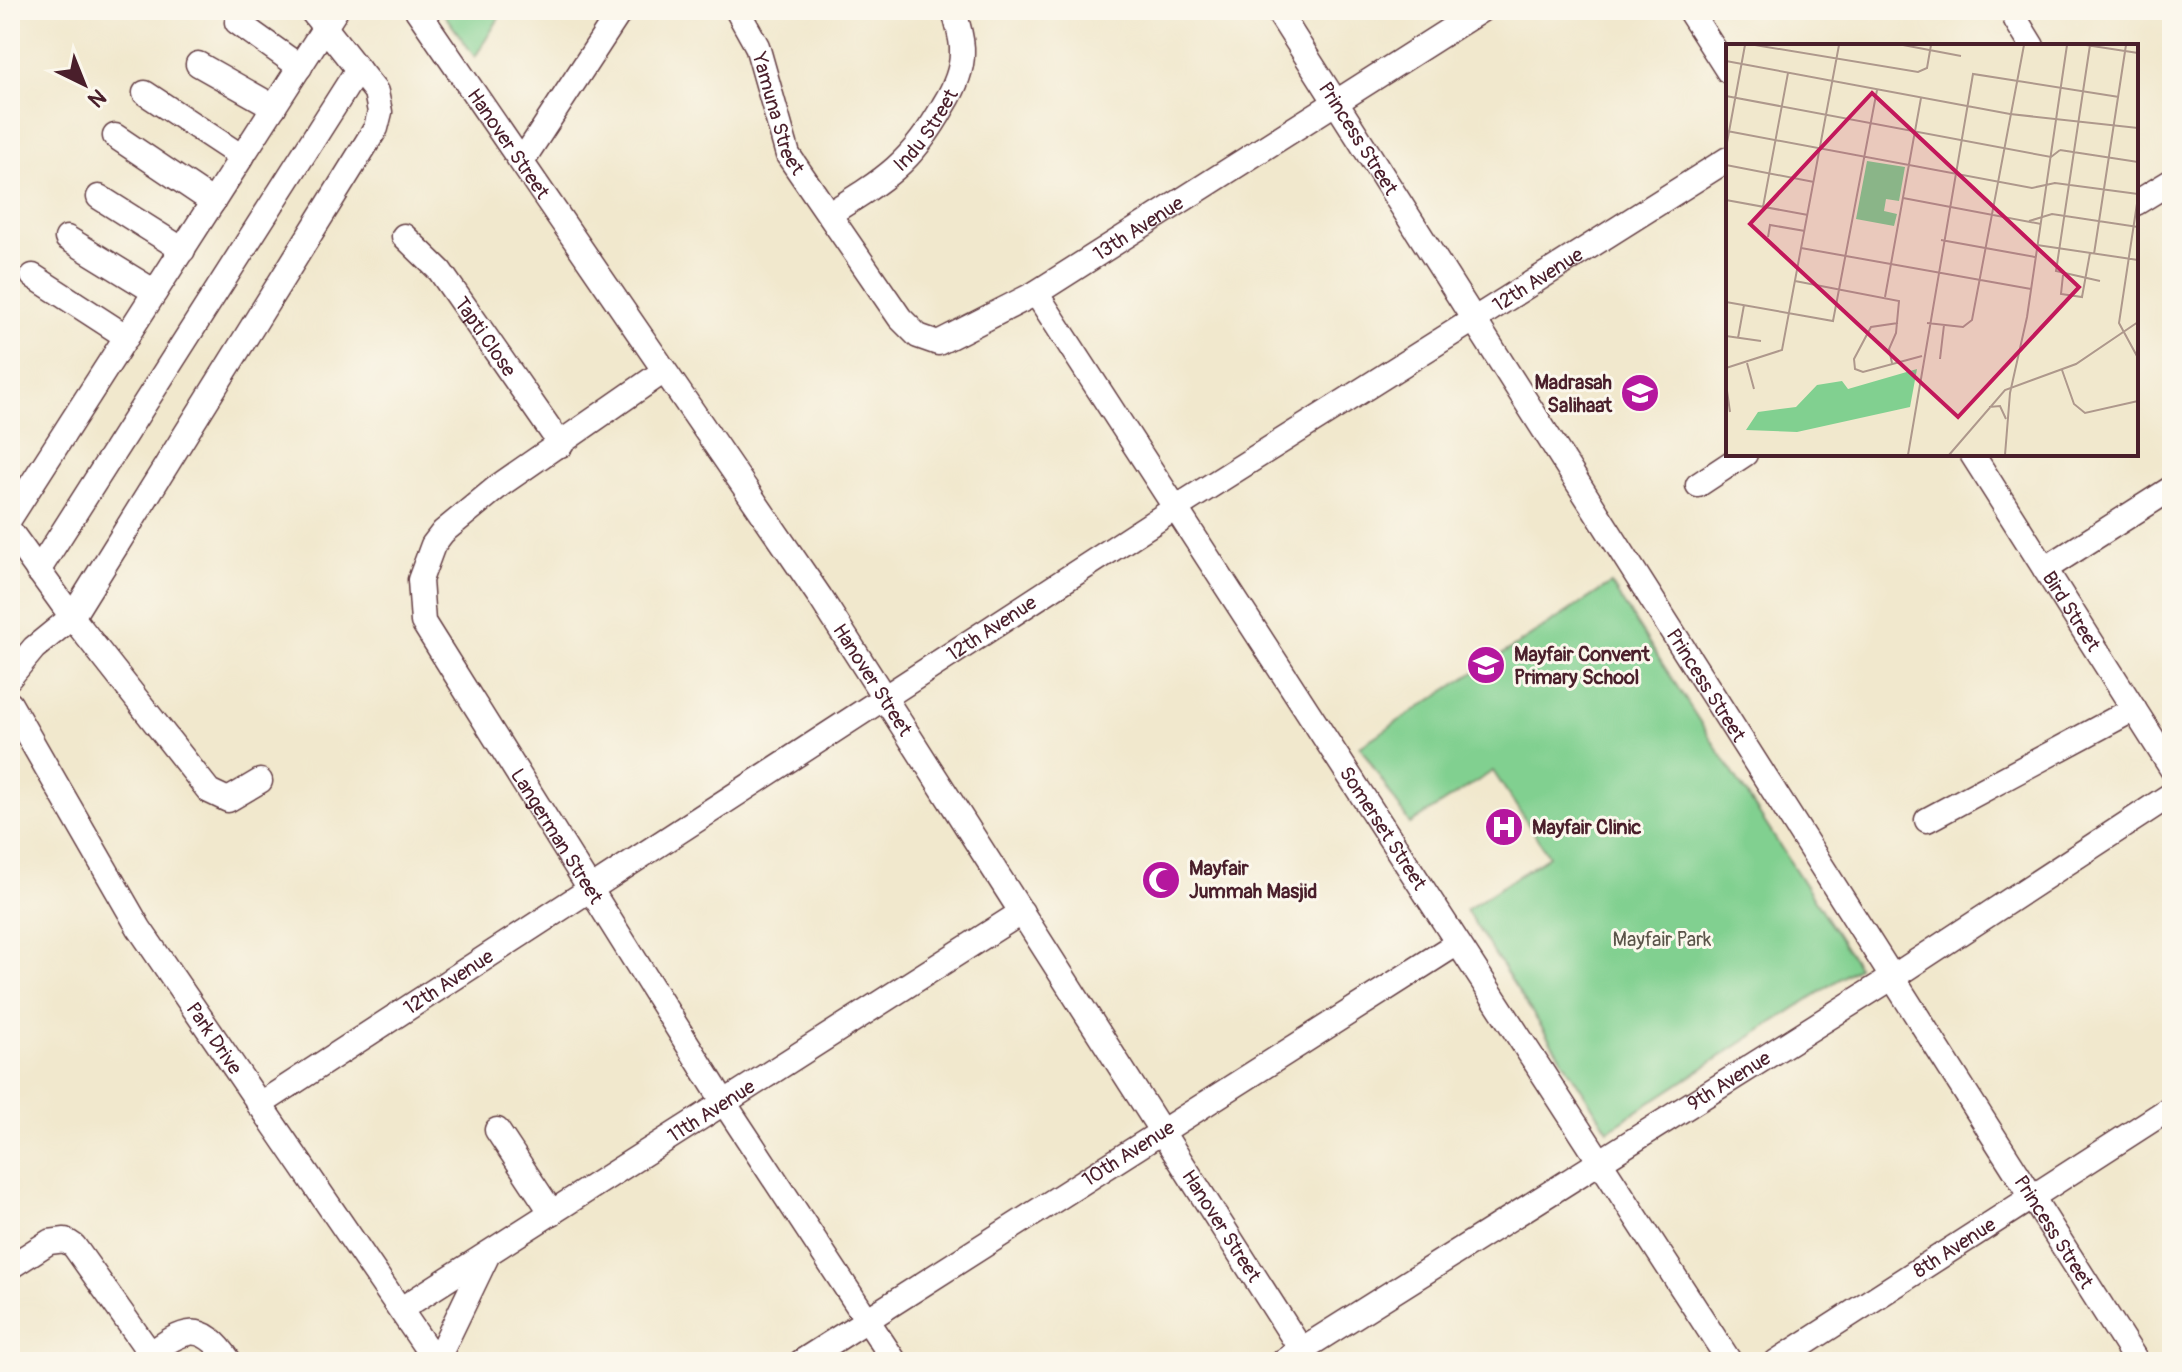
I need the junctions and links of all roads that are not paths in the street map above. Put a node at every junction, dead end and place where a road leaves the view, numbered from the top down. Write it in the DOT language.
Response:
graph roads {
  1 [pos="417,10"];
  2 [pos="621,10"];
  3 [pos="737,10"];
  4 [pos="954,10"];
  5 [pos="1277,10"];
  6 [pos="1481,10"];
  7 [pos="1689,10"];
  8 [pos="324,16"];
  9 [pos="2016,20"];
  10 [pos="237,22"];
  11 [pos="2031,44"];
  12 [pos="198,64"];
  13 [pos="300,67"];
  14 [pos="1726,68"];
  15 [pos="358,69"];
  16 [pos="145,93"];
  17 [pos="1334,101"];
  18 [pos="274,107"];
  19 [pos="115,136"];
  20 [pos="242,157"];
  21 [pos="1726,160"];
  22 [pos="522,161"];
  23 [pos="2172,181"];
  24 [pos="99,197"];
  25 [pos="213,202"];
  26 [pos="2138,202"];
  27 [pos="829,214"];
  28 [pos="404,236"];
  29 [pos="67,238"];
  30 [pos="183,250"];
  31 [pos="33,276"];
  32 [pos="155,292"];
  33 [pos="1036,293"];
  34 [pos="1473,319"];
  35 [pos="127,337"];
  36 [pos="664,371"];
  37 [pos="561,445"];
  38 [pos="1742,456"];
  39 [pos="1973,456"];
  40 [pos="1698,485"];
  41 [pos="2172,488"];
  42 [pos="1174,509"];
  43 [pos="10,518"];
  44 [pos="10,531"];
  45 [pos="2045,569"];
  46 [pos="38,571"];
  47 [pos="72,617"];
  48 [pos="10,677"];
  49 [pos="884,698"];
  50 [pos="10,704"];
  51 [pos="2134,709"];
  52 [pos="2172,769"];
  53 [pos="260,781"];
  54 [pos="2172,794"];
  55 [pos="1927,820"];
  56 [pos="592,888"];
  57 [pos="1022,912"];
  58 [pos="1456,944"];
  59 [pos="1893,977"];
  60 [pos="725,1104"];
  61 [pos="259,1105"];
  62 [pos="2172,1107"];
  63 [pos="497,1130"];
  64 [pos="1159,1132"];
  65 [pos="1599,1163"];
  66 [pos="2030,1198"];
  67 [pos="552,1213"];
  68 [pos="488,1254"];
  69 [pos="10,1267"];
  70 [pos="401,1309"];
  71 [pos="868,1321"];
  72 [pos="417,1335"];
  73 [pos="144,1358"];
  74 [pos="1297,1358"];
  75 [pos="230,1362"];
  76 [pos="410,1362"];
  77 [pos="436,1362"];
  78 [pos="801,1362"];
  79 [pos="895,1362"];
  80 [pos="1730,1362"];
  81 [pos="1776,1362"];
  82 [pos="2137,1362"];
  1 -- 22 [label="street, Hanover Street"];
  2 -- 22 [label="street"];
  3 -- 27 [label="street, Yamuna Street"];
  4 -- 27 [label="street, Indu Street"];
  5 -- 17 [label="street, Princess Street"];
  6 -- 17 [label="street, 13th Avenue"];
  7 -- 14 [label="street"];
  8 -- 13 [label="street"];
  8 -- 15 [label="street"];
  9 -- 11 [label="street"];
  10 -- 13 [label="street"];
  12 -- 18 [label="street"];
  13 -- 18 [label="street"];
  15 -- 46 [label="street"];
  15 -- 47 [label="street"];
  16 -- 20 [label="street"];
  17 -- 33 [label="street, 13th Avenue"];
  17 -- 34 [label="street, Princess Street"];
  18 -- 20 [label="street"];
  19 -- 25 [label="street"];
  20 -- 25 [label="street"];
  21 -- 34 [label="street, 12th Avenue"];
  22 -- 36 [label="street, Hanover Street"];
  23 -- 26 [label="street"];
  24 -- 30 [label="street"];
  25 -- 30 [label="street"];
  27 -- 33 [label="street, 13th Avenue"];
  28 -- 37 [label="street, Tapti Close"];
  29 -- 32 [label="street"];
  30 -- 32 [label="street"];
  31 -- 35 [label="street"];
  32 -- 35 [label="street"];
  33 -- 42 [label="street, Somerset Street"];
  34 -- 42 [label="street, 12th Avenue"];
  34 -- 59 [label="street, Princess Street"];
  35 -- 43 [label="street"];
  36 -- 37 [label="street, Langerman Street"];
  36 -- 49 [label="street, Hanover Street"];
  37 -- 56 [label="street, Langerman Street"];
  38 -- 40 [label="street"];
  39 -- 45 [label="street, Bird Street"];
  41 -- 45 [label="street"];
  42 -- 49 [label="street, 12th Avenue"];
  42 -- 58 [label="street, Somerset Street"];
  44 -- 46 [label="street"];
  45 -- 51 [label="street, Bird Street"];
  46 -- 47 [label="street"];
  47 -- 48 [label="street"];
  47 -- 53 [label="street"];
  49 -- 56 [label="street, 12th Avenue"];
  49 -- 57 [label="street, Hanover Street"];
  50 -- 61 [label="street, Park Drive"];
  51 -- 52 [label="street, Bird Street"];
  51 -- 55 [label="street"];
  54 -- 59 [label="street, 9th Avenue"];
  56 -- 60 [label="street, Langerman Street"];
  56 -- 61 [label="street, 12th Avenue"];
  57 -- 60 [label="street, 11th Avenue"];
  57 -- 64 [label="street, Hanover Street"];
  58 -- 64 [label="street, 10th Avenue"];
  58 -- 65 [label="street, Somerset Street"];
  59 -- 65 [label="street, 9th Avenue"];
  59 -- 66 [label="street, Princess Street"];
  60 -- 67 [label="street, 11th Avenue"];
  60 -- 71 [label="street, Langerman Street"];
  61 -- 70 [label="street, Park Drive"];
  62 -- 66 [label="street, 8th Avenue"];
  63 -- 67 [label="street"];
  64 -- 71 [label="street, 10th Avenue"];
  64 -- 74 [label="street, Hanover Street"];
  65 -- 74 [label="street, 9th Avenue"];
  65 -- 80 [label="street, Somerset Street"];
  66 -- 81 [label="street, 8th Avenue"];
  66 -- 82 [label="street, Princess Street"];
  67 -- 68 [label="street, 11th Avenue"];
  68 -- 70 [label="street, 11th Avenue"];
  68 -- 77 [label="street"];
  69 -- 73 [label="street"];
  70 -- 72 [label="street, Park Drive"];
  71 -- 78 [label="street, 10th Avenue"];
  71 -- 79 [label="street, Langerman Street"];
  72 -- 76 [label="street"];
  72 -- 77 [label="street, Park Drive"];
  73 -- 75 [label="street"];
}
